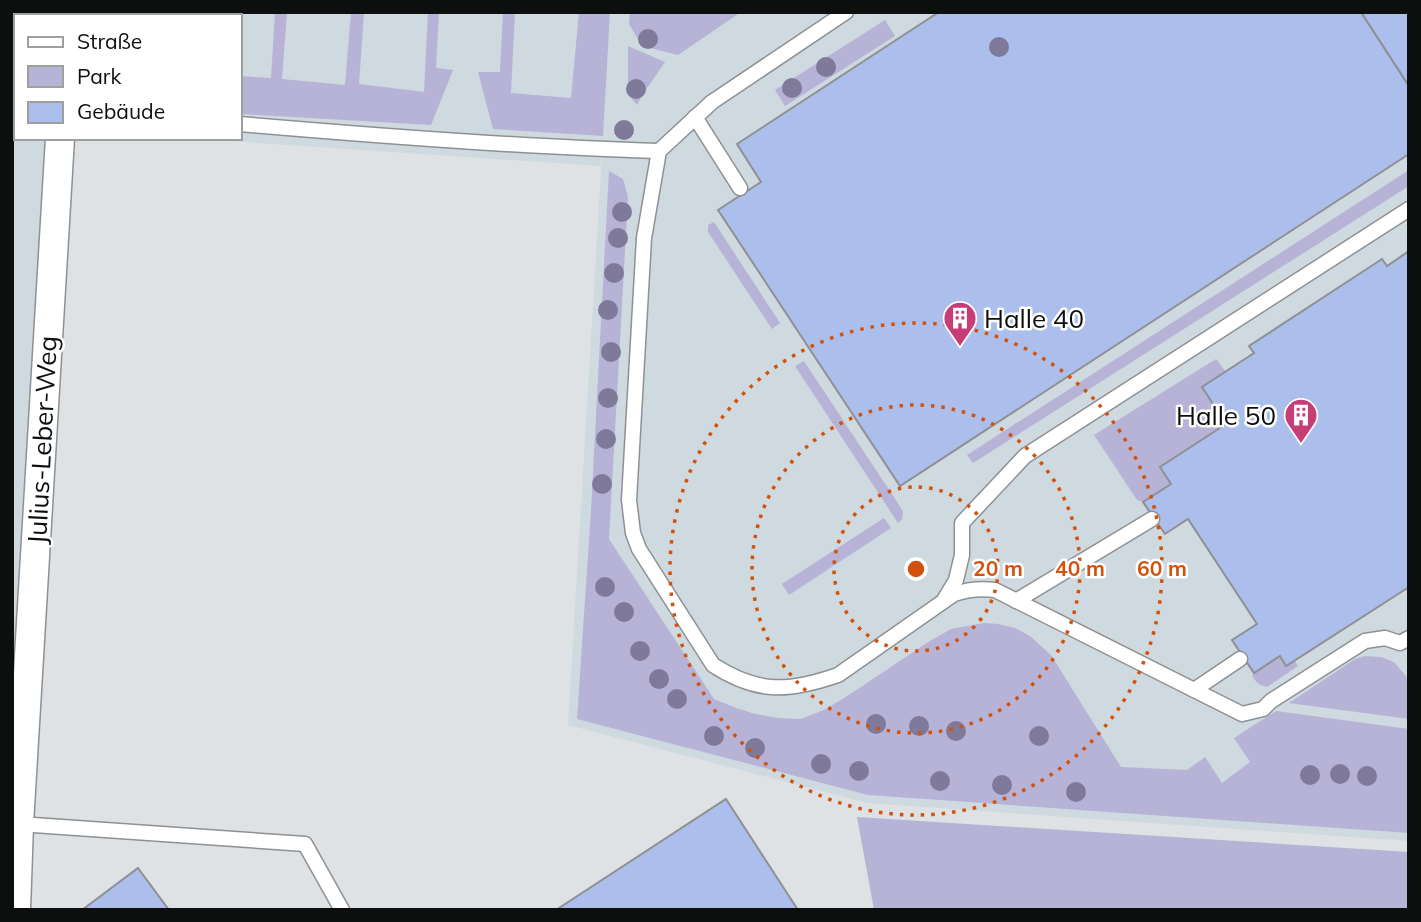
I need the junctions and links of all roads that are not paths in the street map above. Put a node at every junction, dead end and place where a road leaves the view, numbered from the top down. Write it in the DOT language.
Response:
graph roads {
  1 [pos="846,12"];
  2 [pos="695,117"];
  3 [pos="242,124"];
  4 [pos="60,140"];
  5 [pos="659,151"];
  6 [pos="740,188"];
  7 [pos="1409,209"];
  8 [pos="1152,519"];
  9 [pos="943,601"];
  10 [pos="1016,601"];
  11 [pos="1404,641"];
  12 [pos="1409,657"];
  13 [pos="1240,659"];
  14 [pos="1194,690"];
  15 [pos="19,824"];
  16 [pos="16,910"];
  17 [pos="342,910"];
  1 -- 2 [label="lane"];
  2 -- 5 [label="lane"];
  2 -- 6 [label="lane"];
  3 -- 5 [label="lane"];
  4 -- 15 [label="street, Julius-Leber-Weg"];
  5 -- 9 [label="lane"];
  7 -- 9 [label="lane"];
  8 -- 10 [label="lane"];
  9 -- 10 [label="lane"];
  10 -- 14 [label="lane"];
  11 -- 12 [label="lane"];
  11 -- 14 [label="lane"];
  13 -- 14 [label="lane"];
  15 -- 16 [label="street, Julius-Leber-Weg"];
  15 -- 17 [label="lane"];
}
